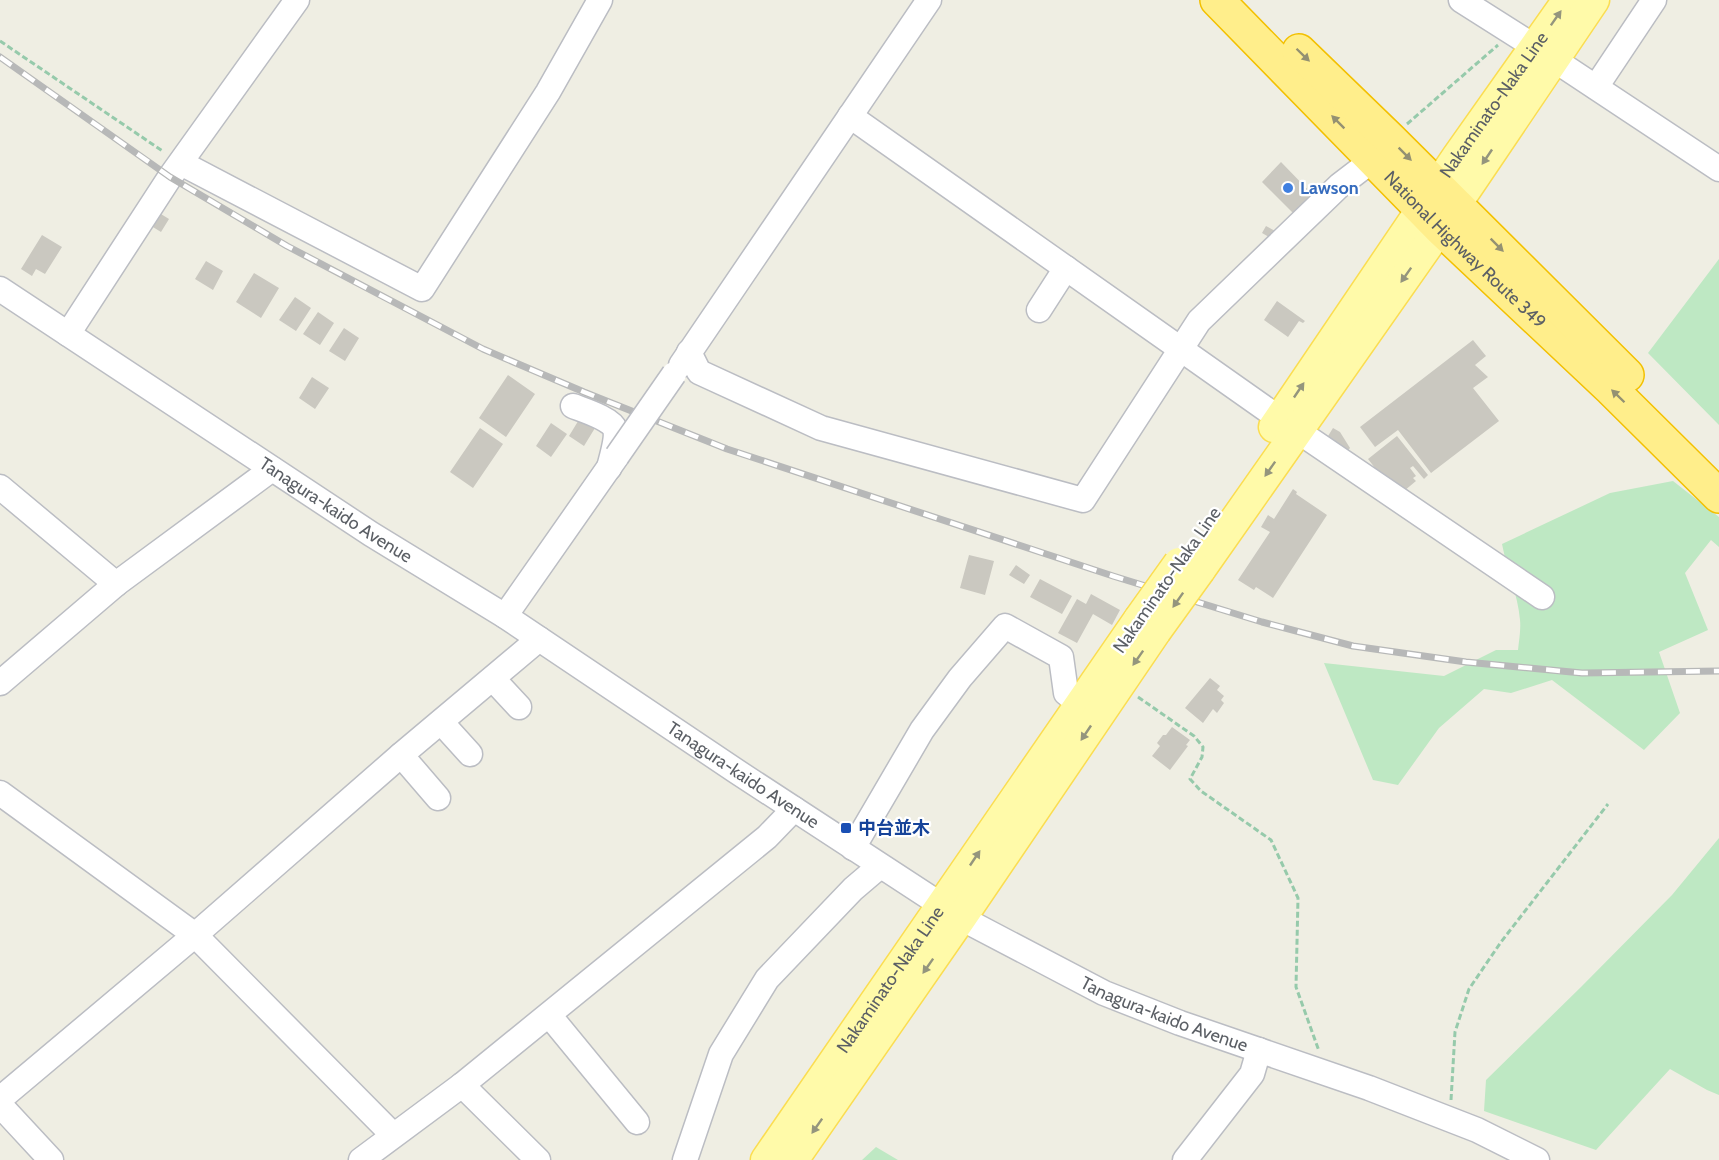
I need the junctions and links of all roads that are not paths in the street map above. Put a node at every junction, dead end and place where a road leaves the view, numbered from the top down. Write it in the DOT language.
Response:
graph roads {
  1 [pos="297,0"];
  2 [pos="600,0"];
  3 [pos="929,0"];
  4 [pos="1216,0"];
  5 [pos="1246,0"];
  6 [pos="1461,0"];
  7 [pos="1568,0"];
  8 [pos="1594,0"];
  9 [pos="1654,0"];
  10 [pos="1533,47"];
  11 [pos="1596,87"];
  12 [pos="850,116"];
  13 [pos="1382,149"];
  14 [pos="181,163"];
  15 [pos="1719,170"];
  16 [pos="1439,207"];
  17 [pos="1066,268"];
  18 [pos="0,289"];
  19 [pos="1039,310"];
  20 [pos="68,334"];
  21 [pos="1180,349"];
  22 [pos="689,352"];
  23 [pos="573,406"];
  24 [pos="1288,424"];
  25 [pos="613,462"];
  26 [pos="1719,467"];
  27 [pos="272,469"];
  28 [pos="0,488"];
  29 [pos="1719,496"];
  30 [pos="116,584"];
  31 [pos="1542,597"];
  32 [pos="505,616"];
  33 [pos="1148,625"];
  34 [pos="539,639"];
  35 [pos="493,679"];
  36 [pos="0,683"];
  37 [pos="1080,704"];
  38 [pos="519,707"];
  39 [pos="441,722"];
  40 [pos="470,754"];
  41 [pos="401,755"];
  42 [pos="0,793"];
  43 [pos="438,798"];
  44 [pos="794,808"];
  45 [pos="853,848"];
  46 [pos="880,866"];
  47 [pos="951,912"];
  48 [pos="195,935"];
  49 [pos="549,1015"];
  50 [pos="1259,1050"];
  51 [pos="462,1085"];
  52 [pos="0,1099"];
  53 [pos="0,1105"];
  54 [pos="637,1122"];
  55 [pos="393,1135"];
  56 [pos="51,1160"];
  57 [pos="362,1160"];
  58 [pos="538,1160"];
  59 [pos="685,1160"];
  60 [pos="766,1160"];
  61 [pos="793,1160"];
  62 [pos="1185,1160"];
  63 [pos="1538,1160"];
  1 -- 14 [label="street"];
  2 -- 14 [label="street"];
  3 -- 12 [label="street"];
  13 -- 4 [label="highway, National Highway Route 349, one-way"];
  5 -- 13 [label="highway, National Highway Route 349, one-way"];
  6 -- 10 [label="street"];
  10 -- 7 [label="main road, Nakaminato-Naka Line, one-way"];
  8 -- 10 [label="main road, Nakaminato-Naka Line"];
  9 -- 11 [label="street"];
  10 -- 11 [label="street"];
  10 -- 16 [label="main road, Nakaminato-Naka Line"];
  11 -- 15 [label="street"];
  12 -- 17 [label="street"];
  12 -- 22 [label="street"];
  13 -- 16 [label="highway, National Highway Route 349"];
  13 -- 21 [label="street"];
  14 -- 20 [label="street"];
  16 -- 24 [label="main road, Nakaminato-Naka Line"];
  16 -- 26 [label="highway, National Highway Route 349, one-way"];
  29 -- 16 [label="highway, National Highway Route 349, one-way"];
  17 -- 19 [label="street"];
  17 -- 21 [label="street"];
  18 -- 20 [label="street, Tanagura-kaido Avenue"];
  20 -- 27 [label="street, Tanagura-kaido Avenue"];
  21 -- 22 [label="street"];
  21 -- 24 [label="street"];
  22 -- 25 [label="street, bridge"];
  23 -- 25 [label="street"];
  24 -- 31 [label="street"];
  24 -- 33 [label="main road, Nakaminato-Naka Line, bridge"];
  25 -- 32 [label="street"];
  27 -- 30 [label="street"];
  27 -- 32 [label="street, Tanagura-kaido Avenue"];
  28 -- 30 [label="street"];
  30 -- 36 [label="street"];
  32 -- 34 [label="street, Tanagura-kaido Avenue"];
  33 -- 37 [label="main road, Nakaminato-Naka Line"];
  33 -- 47 [label="main road, Nakaminato-Naka Line, one-way"];
  34 -- 35 [label="street"];
  34 -- 44 [label="street, Tanagura-kaido Avenue"];
  35 -- 38 [label="street"];
  35 -- 39 [label="street"];
  37 -- 45 [label="street"];
  47 -- 37 [label="main road, Nakaminato-Naka Line, one-way"];
  39 -- 40 [label="street"];
  39 -- 41 [label="street"];
  41 -- 43 [label="street"];
  41 -- 48 [label="street"];
  42 -- 48 [label="street"];
  44 -- 45 [label="street, Tanagura-kaido Avenue"];
  44 -- 49 [label="street"];
  45 -- 46 [label="street, Tanagura-kaido Avenue"];
  46 -- 47 [label="street, Tanagura-kaido Avenue"];
  46 -- 59 [label="street"];
  47 -- 50 [label="street, Tanagura-kaido Avenue"];
  47 -- 60 [label="main road, Nakaminato-Naka Line"];
  47 -- 61 [label="main road, Nakaminato-Naka Line, one-way"];
  48 -- 52 [label="street"];
  48 -- 55 [label="street"];
  49 -- 51 [label="street"];
  49 -- 54 [label="street"];
  50 -- 62 [label="street"];
  50 -- 63 [label="street, Tanagura-kaido Avenue"];
  51 -- 55 [label="street"];
  51 -- 58 [label="street"];
  53 -- 56 [label="street"];
  55 -- 57 [label="street"];
}
